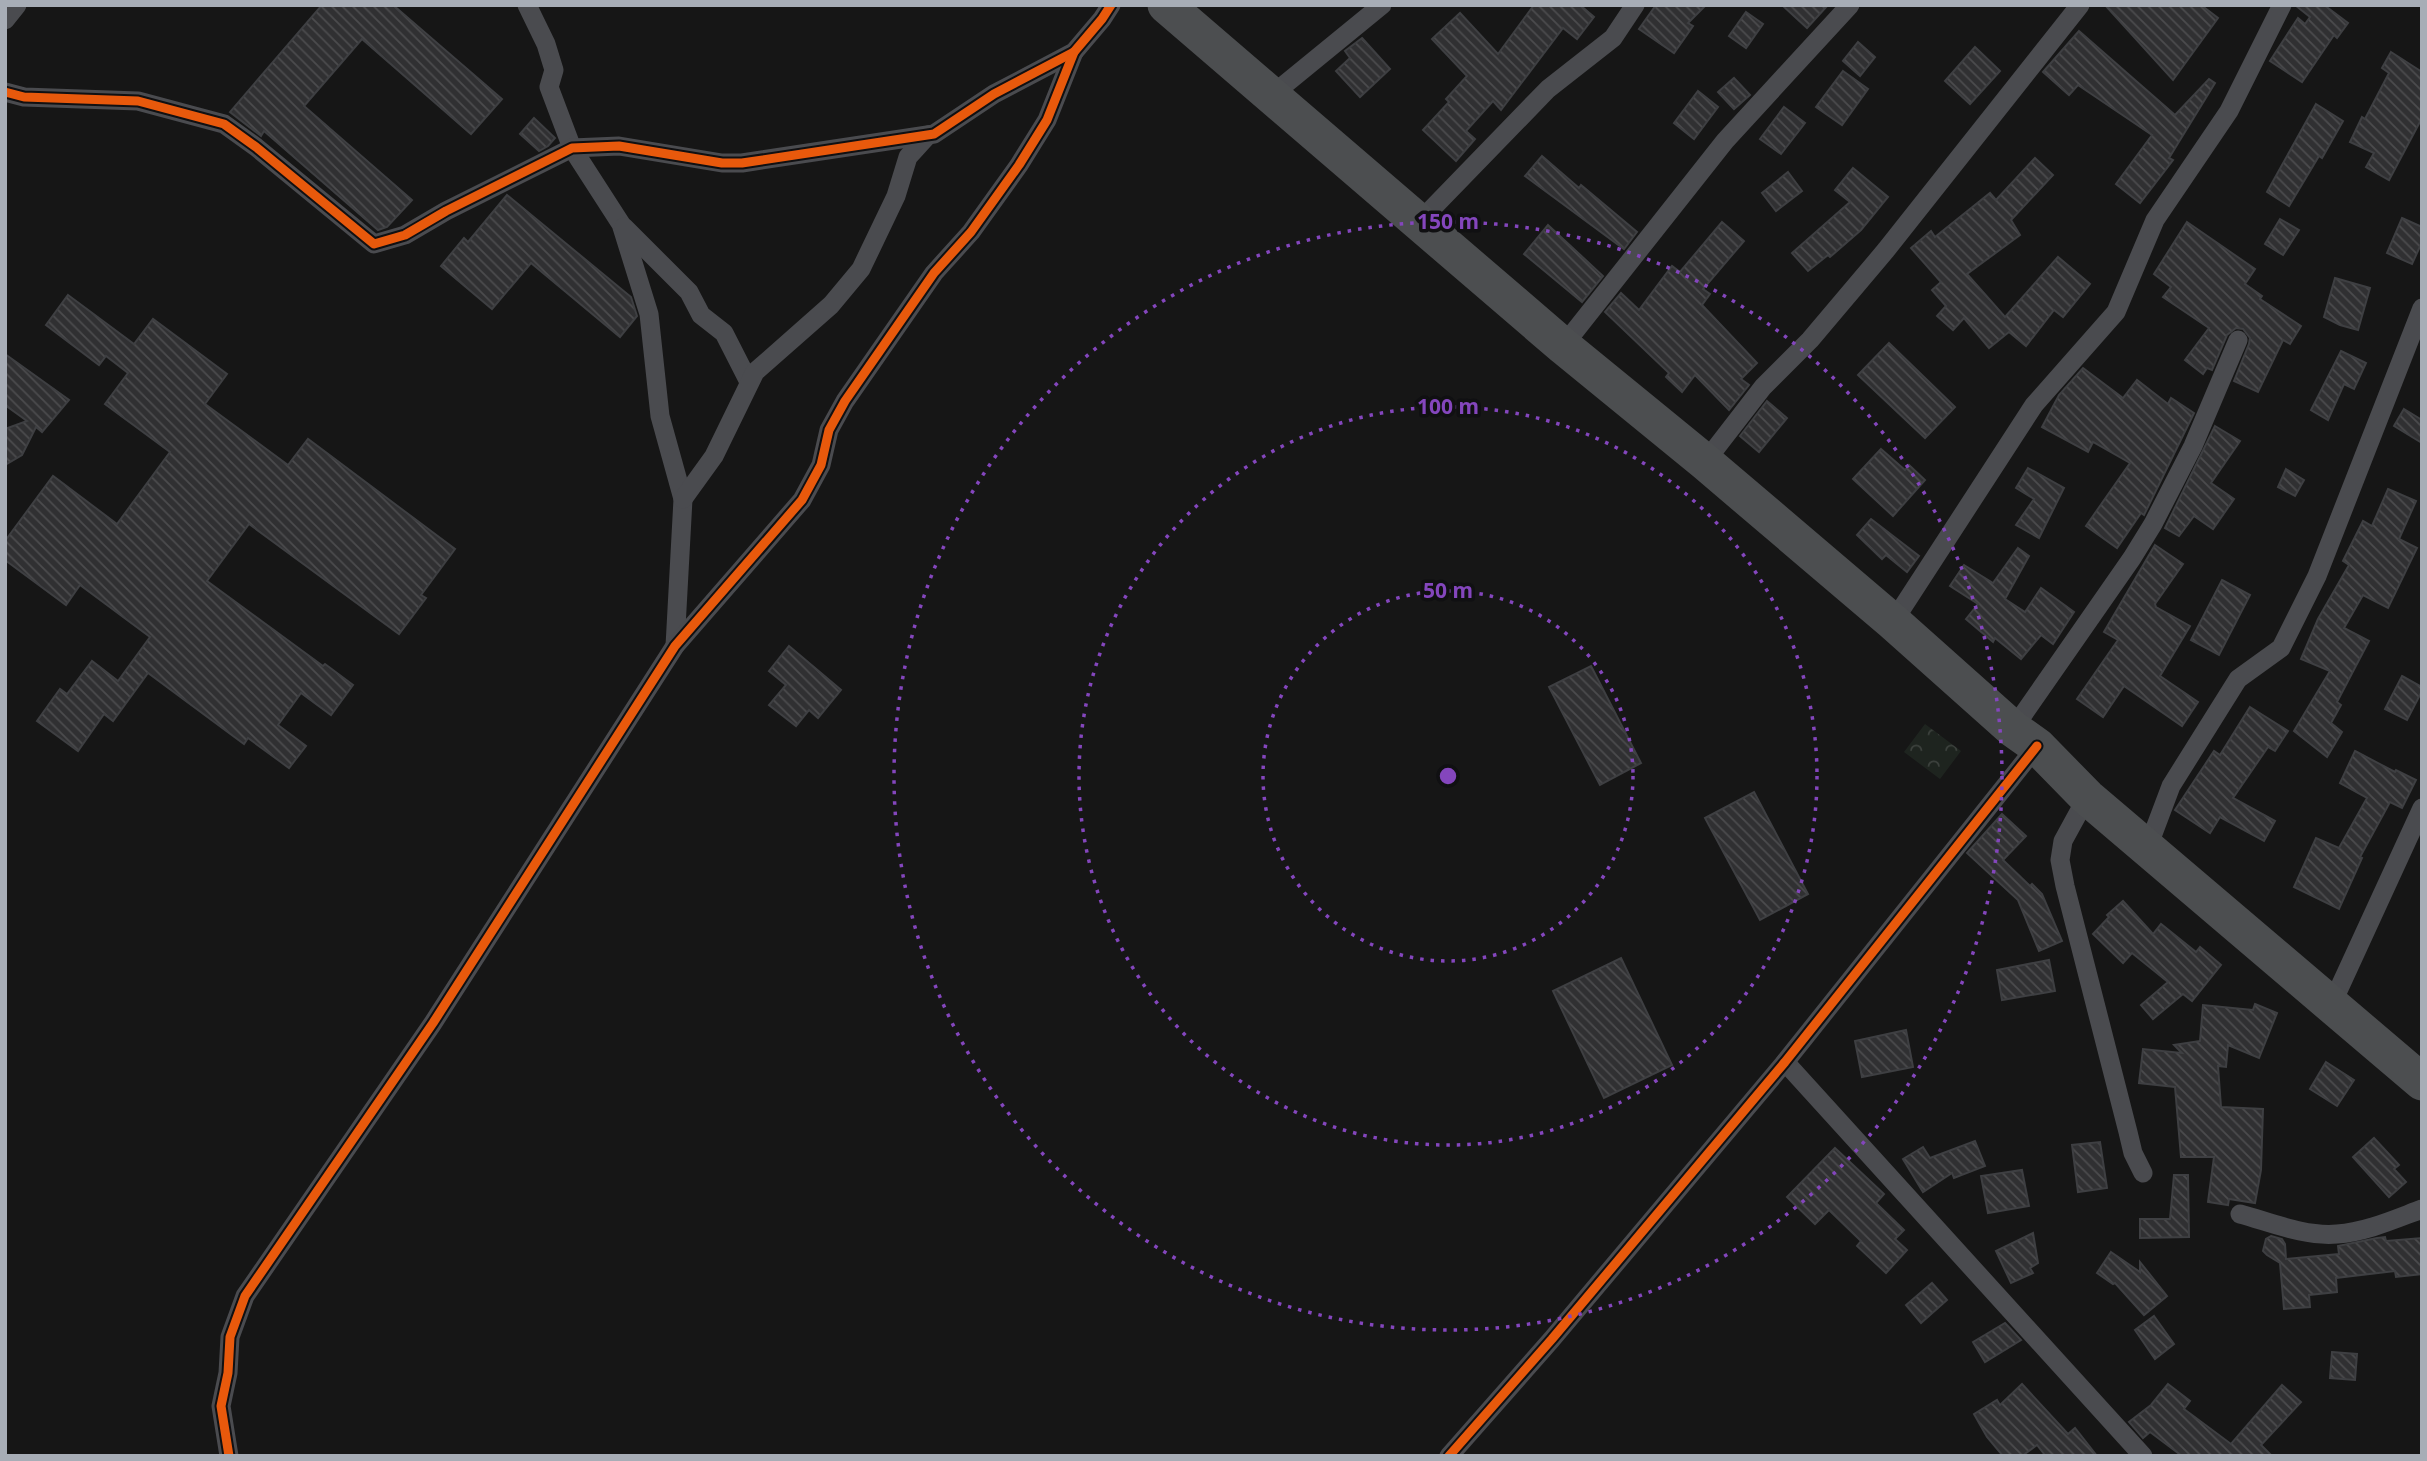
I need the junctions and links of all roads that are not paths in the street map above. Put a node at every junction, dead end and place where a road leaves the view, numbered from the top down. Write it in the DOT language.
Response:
graph roads {
  1 [pos="17,5"];
  2 [pos="527,5"];
  3 [pos="1111,5"];
  4 [pos="1166,5"];
  5 [pos="1382,5"];
  6 [pos="1635,5"];
  7 [pos="1850,5"];
  8 [pos="2080,5"];
  9 [pos="2282,5"];
  10 [pos="5,20"];
  11 [pos="1074,51"];
  12 [pos="5,92"];
  13 [pos="1272,95"];
  14 [pos="928,135"];
  15 [pos="572,148"];
  16 [pos="1420,221"];
  17 [pos="621,224"];
  18 [pos="2422,308"];
  19 [pos="2238,340"];
  20 [pos="1563,346"];
  21 [pos="749,382"];
  22 [pos="1705,462"];
  23 [pos="683,499"];
  24 [pos="1893,622"];
  25 [pos="675,646"];
  26 [pos="2025,737"];
  27 [pos="2087,797"];
  28 [pos="2422,808"];
  29 [pos="2148,847"];
  30 [pos="2331,1006"];
  31 [pos="1785,1062"];
  32 [pos="2422,1082"];
  33 [pos="2143,1173"];
  34 [pos="2422,1209"];
  35 [pos="2239,1214"];
  36 [pos="229,1456"];
  37 [pos="1449,1456"];
  38 [pos="2143,1456"];
  1 -- 10 [label="street"];
  2 -- 15 [label="street"];
  3 -- 11 [label="street"];
  4 -- 13 [label="highway"];
  5 -- 13 [label="street"];
  6 -- 16 [label="street"];
  7 -- 20 [label="street"];
  8 -- 22 [label="street"];
  9 -- 24 [label="street"];
  11 -- 14 [label="street"];
  11 -- 25 [label="street"];
  12 -- 15 [label="street"];
  13 -- 16 [label="highway"];
  14 -- 15 [label="street"];
  14 -- 21 [label="street"];
  15 -- 17 [label="street"];
  16 -- 20 [label="highway"];
  17 -- 21 [label="street"];
  17 -- 23 [label="street"];
  18 -- 29 [label="street"];
  19 -- 26 [label="street"];
  20 -- 22 [label="highway"];
  21 -- 23 [label="street"];
  22 -- 24 [label="highway"];
  23 -- 25 [label="street"];
  24 -- 26 [label="highway"];
  25 -- 36 [label="street"];
  26 -- 27 [label="highway"];
  26 -- 31 [label="street"];
  27 -- 29 [label="highway"];
  27 -- 33 [label="street"];
  28 -- 30 [label="street"];
  29 -- 30 [label="highway"];
  30 -- 32 [label="highway"];
  31 -- 37 [label="street"];
  31 -- 38 [label="street"];
  34 -- 35 [label="street"];
}
